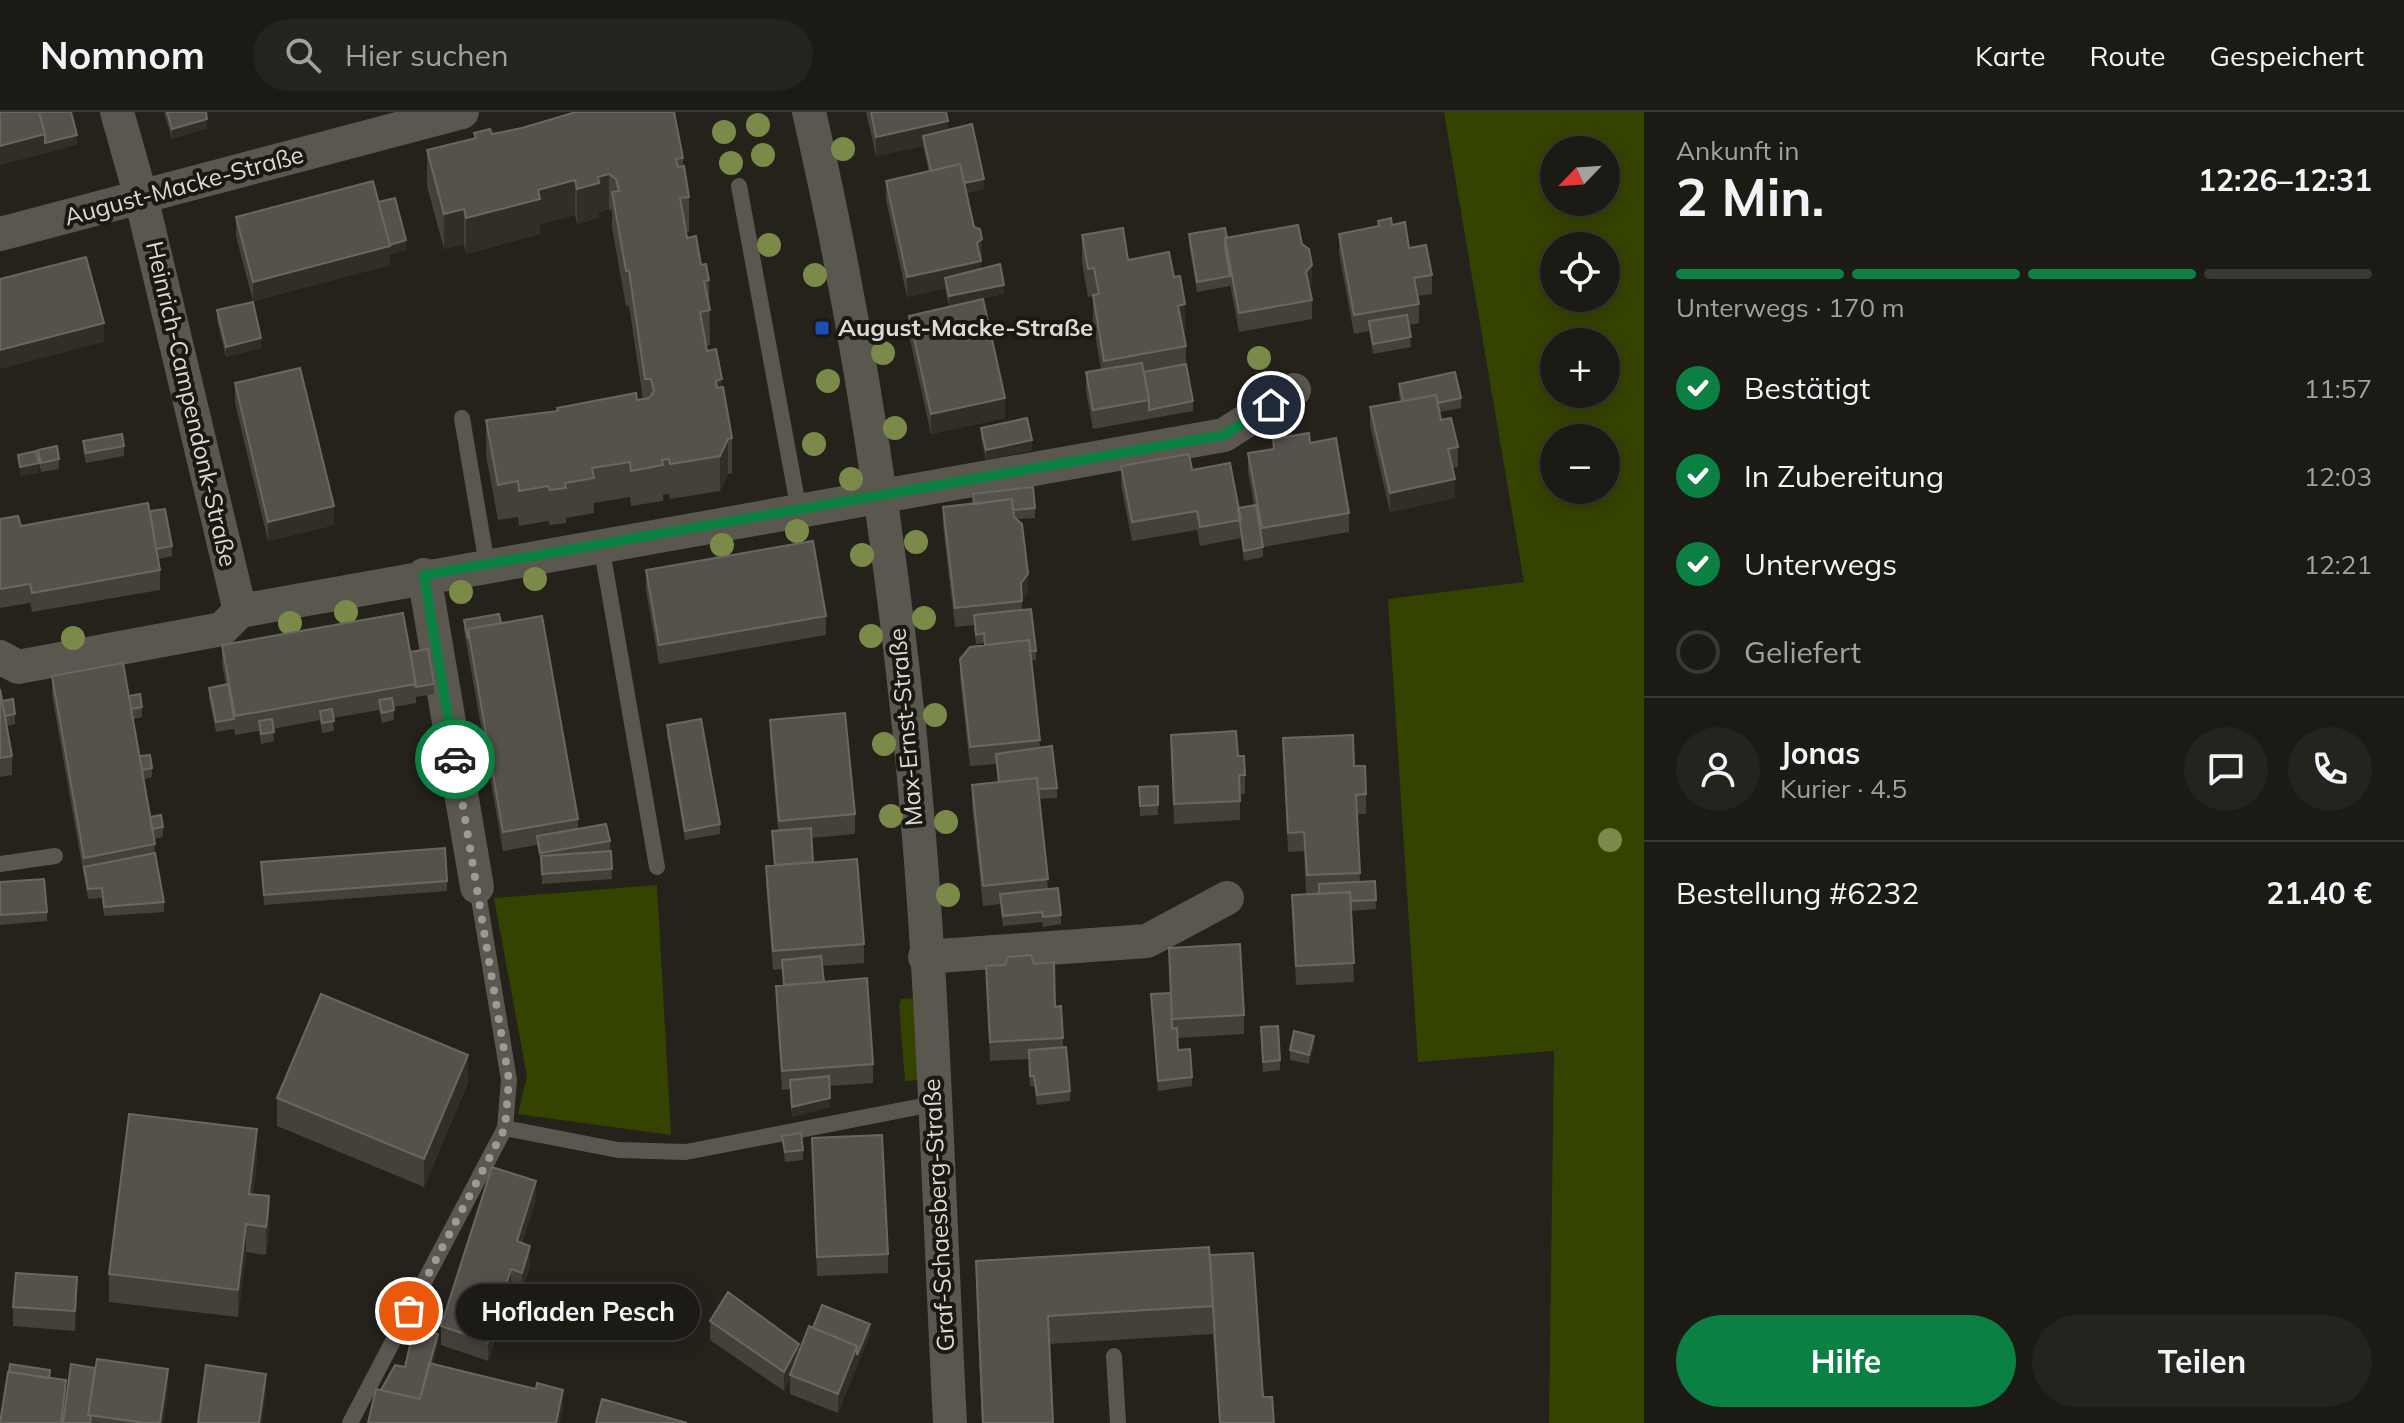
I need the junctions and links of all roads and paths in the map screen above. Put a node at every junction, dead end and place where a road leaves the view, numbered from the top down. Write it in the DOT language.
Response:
graph roads {
  1 [pos="117,112"];
  2 [pos="462,112"];
  3 [pos="809,112"];
  4 [pos="739,186"];
  5 [pos="141,197"];
  6 [pos="0,234"];
  7 [pos="1294,390"];
  8 [pos="462,418"];
  9 [pos="882,497"];
  10 [pos="799,511"];
  11 [pos="601,545"];
  12 [pos="487,565"];
  13 [pos="424,575"];
  14 [pos="240,611"];
  15 [pos="0,657"];
  16 [pos="55,856"];
  17 [pos="0,864"];
  18 [pos="657,867"];
  19 [pos="477,887"];
  20 [pos="1227,898"];
  21 [pos="925,957"];
  22 [pos="928,1007"];
  23 [pos="933,1104"];
  24 [pos="505,1128"];
  25 [pos="1114,1356"];
  26 [pos="350,1423"];
  27 [pos="950,1423"];
  28 [pos="1118,1423"];
  1 -- 5 [label="street, Heinrich-Campendonk-Straße"];
  2 -- 5 [label="street, August-Macke-Straße"];
  3 -- 9 [label="street, Max-Ernst-Straße"];
  4 -- 10 [label="lane"];
  5 -- 6 [label="street, August-Macke-Straße"];
  5 -- 14 [label="street, Heinrich-Campendonk-Straße"];
  7 -- 9 [label="street"];
  8 -- 12 [label="lane"];
  9 -- 10 [label="street"];
  9 -- 21 [label="street, Max-Ernst-Straße"];
  10 -- 11 [label="street"];
  11 -- 12 [label="street"];
  11 -- 18 [label="lane"];
  12 -- 13 [label="street"];
  13 -- 14 [label="street"];
  13 -- 19 [label="street"];
  14 -- 15 [label="street"];
  16 -- 17 [label="lane"];
  19 -- 24 [label="lane"];
  20 -- 21 [label="street"];
  21 -- 22 [label="street, Max-Ernst-Straße"];
  22 -- 23 [label="street, Graf-Schaesberg-Straße"];
  23 -- 24 [label="lane"];
  23 -- 27 [label="street, Graf-Schaesberg-Straße"];
  24 -- 26 [label="lane"];
  25 -- 28 [label="lane"];
}
